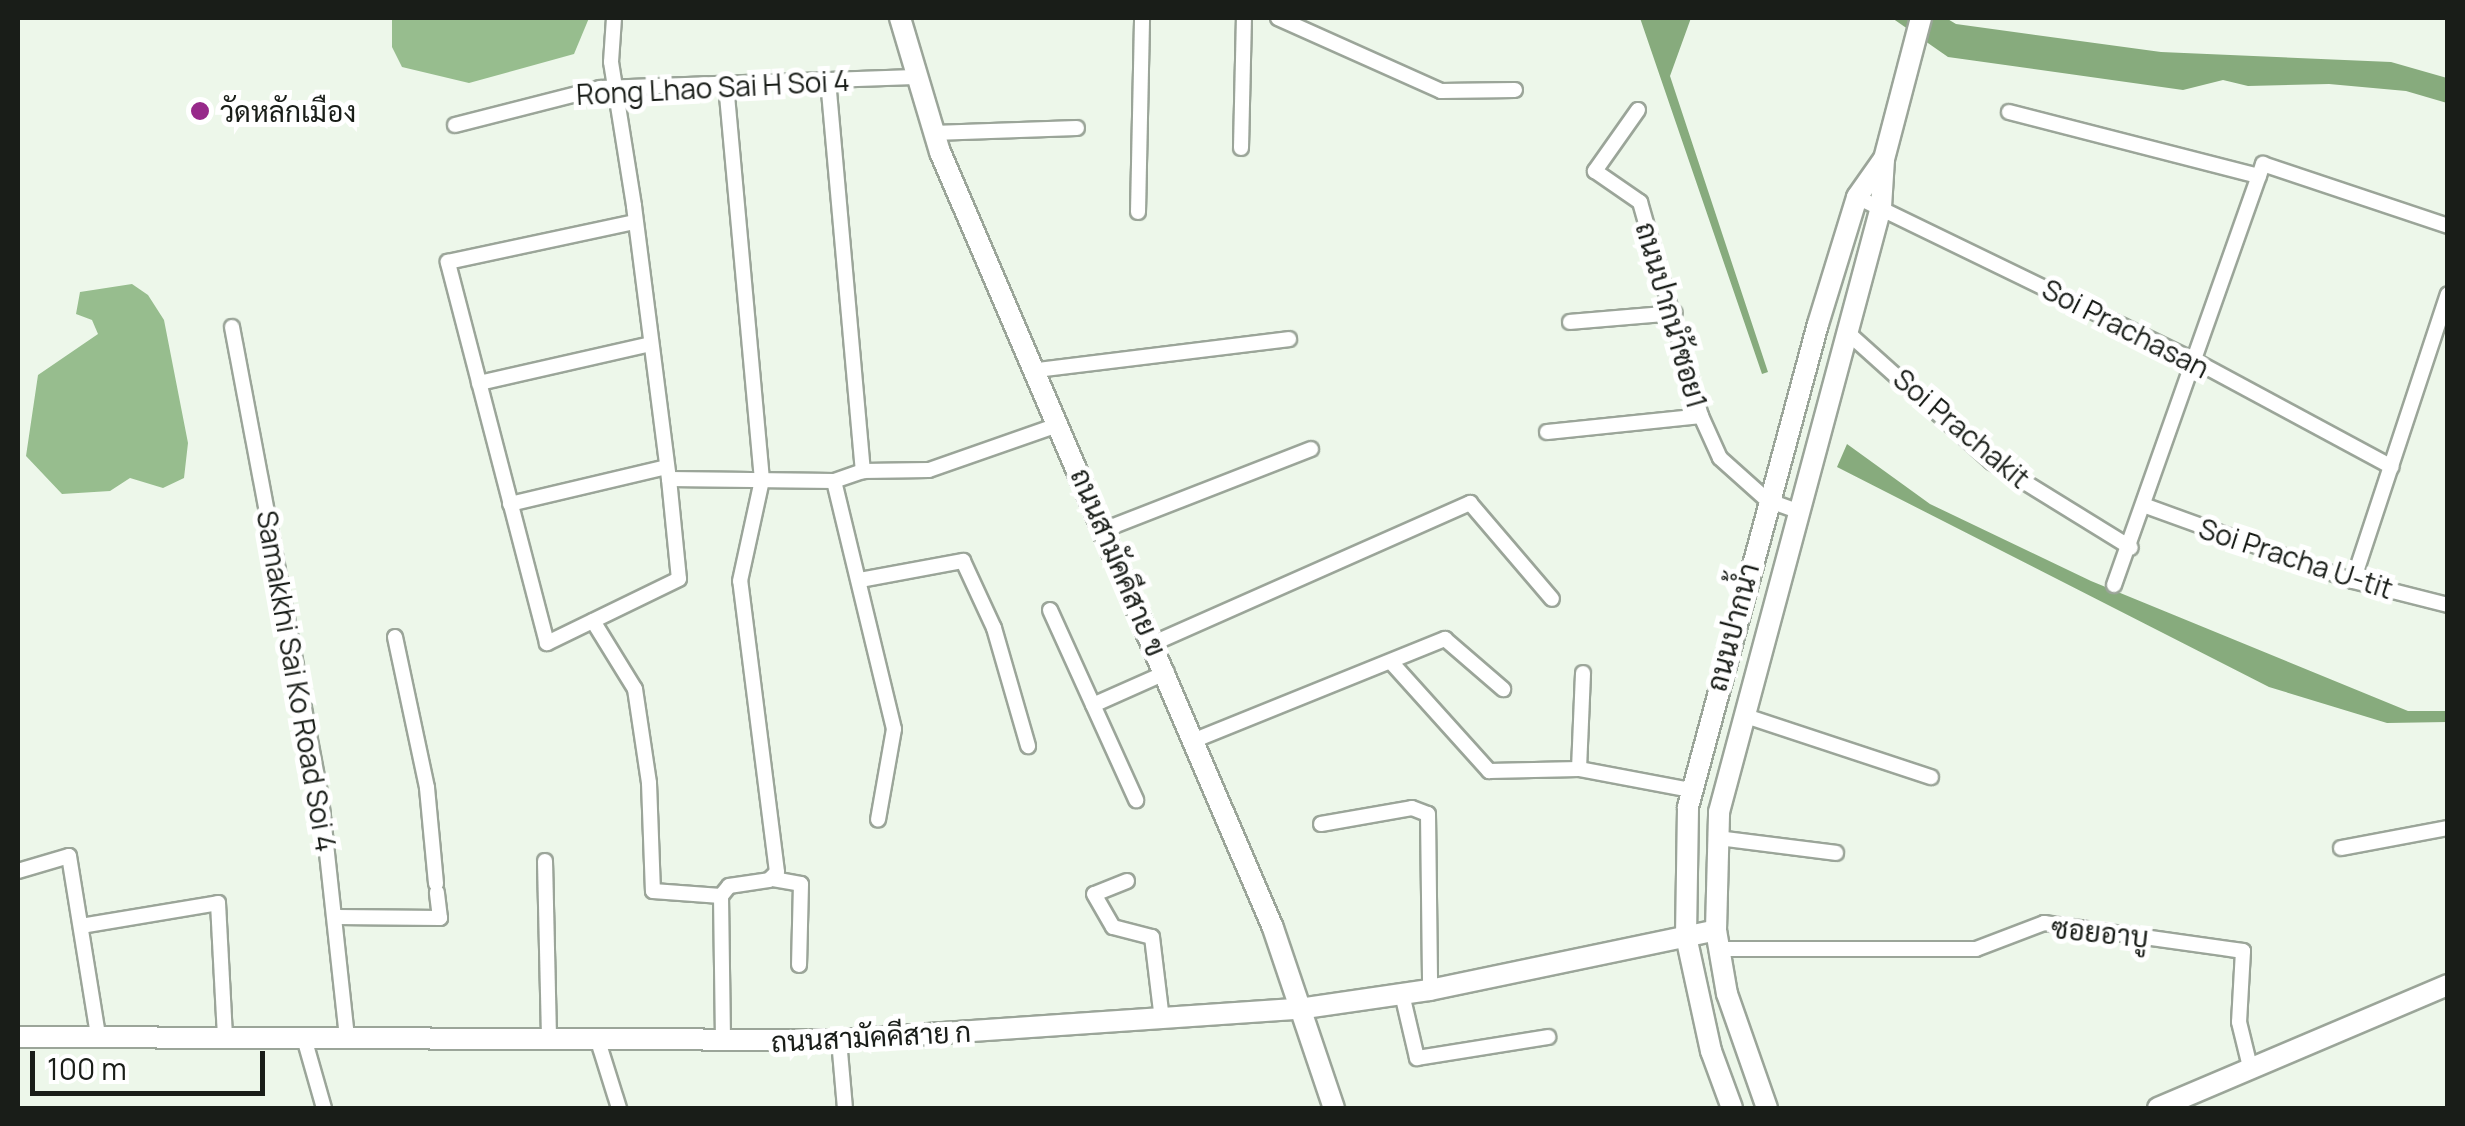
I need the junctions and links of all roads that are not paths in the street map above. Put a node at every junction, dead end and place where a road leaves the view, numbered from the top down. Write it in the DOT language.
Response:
graph roads {
  1 [pos="614,18"];
  2 [pos="900,18"];
  3 [pos="1142,18"];
  4 [pos="1244,18"];
  5 [pos="1278,18"];
  6 [pos="1921,18"];
  7 [pos="916,77"];
  8 [pos="828,80"];
  9 [pos="726,86"];
  10 [pos="615,87"];
  11 [pos="1515,90"];
  12 [pos="1638,110"];
  13 [pos="2009,112"];
  14 [pos="455,125"];
  15 [pos="1077,128"];
  16 [pos="934,132"];
  17 [pos="1241,148"];
  18 [pos="1884,158"];
  19 [pos="2261,170"];
  20 [pos="1858,198"];
  21 [pos="1881,207"];
  22 [pos="1138,212"];
  23 [pos="636,222"];
  24 [pos="2448,226"];
  25 [pos="2448,294"];
  26 [pos="1675,314"];
  27 [pos="2444,319"];
  28 [pos="1570,322"];
  29 [pos="232,326"];
  30 [pos="1848,332"];
  31 [pos="1289,339"];
  32 [pos="651,344"];
  33 [pos="2196,362"];
  34 [pos="1037,370"];
  35 [pos="479,383"];
  36 [pos="1701,416"];
  37 [pos="1060,424"];
  38 [pos="1547,432"];
  39 [pos="1311,449"];
  40 [pos="2392,467"];
  41 [pos="863,471"];
  42 [pos="668,473"];
  43 [pos="762,480"];
  44 [pos="834,481"];
  45 [pos="1767,500"];
  46 [pos="510,504"];
  47 [pos="2146,506"];
  48 [pos="1798,511"];
  49 [pos="1106,530"];
  50 [pos="2131,548"];
  51 [pos="860,580"];
  52 [pos="2353,580"];
  53 [pos="2114,586"];
  54 [pos="1552,599"];
  55 [pos="2448,606"];
  56 [pos="1050,610"];
  57 [pos="592,621"];
  58 [pos="395,637"];
  59 [pos="1154,642"];
  60 [pos="1391,662"];
  61 [pos="1167,672"];
  62 [pos="1583,673"];
  63 [pos="1503,688"];
  64 [pos="1092,705"];
  65 [pos="1743,715"];
  66 [pos="1195,740"];
  67 [pos="1028,746"];
  68 [pos="1579,769"];
  69 [pos="1931,777"];
  70 [pos="1691,790"];
  71 [pos="1136,800"];
  72 [pos="878,820"];
  73 [pos="1321,824"];
  74 [pos="2448,828"];
  75 [pos="1718,838"];
  76 [pos="2341,848"];
  77 [pos="1836,853"];
  78 [pos="544,861"];
  79 [pos="18,871"];
  80 [pos="772,878"];
  81 [pos="1127,881"];
  82 [pos="722,896"];
  83 [pos="337,917"];
  84 [pos="81,926"];
  85 [pos="1686,936"];
  86 [pos="1718,940"];
  87 [pos="799,965"];
  88 [pos="2448,985"];
  89 [pos="1430,990"];
  90 [pos="1402,994"];
  91 [pos="1299,1009"];
  92 [pos="1162,1020"];
  93 [pos="98,1036"];
  94 [pos="347,1036"];
  95 [pos="18,1037"];
  96 [pos="225,1037"];
  97 [pos="1548,1037"];
  98 [pos="304,1038"];
  99 [pos="549,1040"];
  100 [pos="838,1040"];
  101 [pos="598,1041"];
  102 [pos="723,1042"];
  103 [pos="2251,1070"];
  104 [pos="324,1108"];
  105 [pos="619,1108"];
  106 [pos="845,1108"];
  107 [pos="1334,1108"];
  108 [pos="1732,1108"];
  109 [pos="1767,1108"];
  110 [pos="2158,1108"];
  1 -- 10 [label="street"];
  2 -- 7 [label="street, ถนนสามัคคีสาย ข"];
  3 -- 22 [label="street"];
  4 -- 17 [label="street"];
  5 -- 11 [label="street"];
  6 -- 18 [label="street, ถนนปากน้ำ"];
  7 -- 8 [label="street, Rong Lhao Sai H Soi 4"];
  7 -- 16 [label="street, ถนนสามัคคีสาย ข"];
  8 -- 9 [label="street, Rong Lhao Sai H Soi 4"];
  8 -- 41 [label="street"];
  9 -- 10 [label="street, Rong Lhao Sai H Soi 4"];
  9 -- 43 [label="street"];
  10 -- 14 [label="street, Rong Lhao Sai H Soi 4"];
  10 -- 23 [label="street"];
  12 -- 26 [label="street, ถนนปากนำ้ซอย1"];
  13 -- 19 [label="street"];
  15 -- 16 [label="street"];
  16 -- 34 [label="street, ถนนสามัคคีสาย ข"];
  18 -- 20 [label="street, ถนนปากน้ำ"];
  18 -- 21 [label="street, ถนนปากน้ำ"];
  19 -- 24 [label="street"];
  19 -- 33 [label="street"];
  20 -- 21 [label="street, Soi Prachasan"];
  20 -- 45 [label="street, ถนนปากน้ำ"];
  21 -- 30 [label="street, ถนนปากน้ำ"];
  21 -- 33 [label="street, Soi Prachasan"];
  23 -- 32 [label="street"];
  23 -- 35 [label="street"];
  25 -- 27 [label="street"];
  26 -- 28 [label="street"];
  26 -- 36 [label="street, ถนนปากนำ้ซอย1"];
  27 -- 40 [label="street"];
  29 -- 83 [label="street, Samakkhi Sai Ko Road Soi 4"];
  30 -- 48 [label="street, ถนนปากน้ำ"];
  30 -- 50 [label="street, Soi Prachakit"];
  31 -- 34 [label="street"];
  32 -- 35 [label="street"];
  32 -- 42 [label="street"];
  33 -- 40 [label="street, Soi Prachasan"];
  33 -- 47 [label="street"];
  34 -- 37 [label="street, ถนนสามัคคีสาย ข"];
  35 -- 46 [label="street"];
  36 -- 38 [label="street"];
  36 -- 45 [label="street, ถนนปากนำ้ซอย1"];
  37 -- 41 [label="street"];
  37 -- 49 [label="street, ถนนสามัคคีสาย ข"];
  39 -- 49 [label="street"];
  40 -- 52 [label="street"];
  41 -- 44 [label="street"];
  42 -- 43 [label="street"];
  42 -- 46 [label="street"];
  42 -- 57 [label="street"];
  43 -- 44 [label="street"];
  43 -- 80 [label="street"];
  44 -- 51 [label="street"];
  45 -- 48 [label="street, ถนนปากนำ้ซอย1"];
  45 -- 70 [label="street, ถนนปากน้ำ"];
  46 -- 57 [label="street"];
  47 -- 50 [label="street"];
  47 -- 52 [label="street, Soi Pracha U-tit"];
  48 -- 65 [label="street, ถนนปากน้ำ"];
  49 -- 59 [label="street, ถนนสามัคคีสาย ข"];
  50 -- 53 [label="street"];
  51 -- 67 [label="street"];
  51 -- 72 [label="street"];
  52 -- 55 [label="street, Soi Pracha U-tit"];
  54 -- 59 [label="street"];
  56 -- 64 [label="street"];
  57 -- 82 [label="street"];
  58 -- 83 [label="street"];
  59 -- 61 [label="street, ถนนสามัคคีสาย ข"];
  60 -- 63 [label="street"];
  60 -- 66 [label="street"];
  60 -- 68 [label="street"];
  61 -- 64 [label="street"];
  61 -- 66 [label="street, ถนนสามัคคีสาย ข"];
  62 -- 68 [label="street"];
  64 -- 71 [label="street"];
  65 -- 69 [label="street"];
  65 -- 75 [label="street, ถนนปากน้ำ"];
  66 -- 91 [label="street, ถนนสามัคคีสาย ข"];
  68 -- 70 [label="street"];
  70 -- 85 [label="street, ถนนปากน้ำ"];
  73 -- 89 [label="street"];
  74 -- 76 [label="street"];
  75 -- 77 [label="street"];
  75 -- 86 [label="street, ถนนปากน้ำ"];
  78 -- 99 [label="street"];
  79 -- 84 [label="street"];
  80 -- 82 [label="street"];
  80 -- 87 [label="street"];
  81 -- 92 [label="street"];
  82 -- 102 [label="street"];
  83 -- 94 [label="street, Samakkhi Sai Ko Road Soi 4"];
  84 -- 93 [label="street"];
  84 -- 96 [label="street"];
  85 -- 86 [label="street, ถนนสามัคคีสาย ก"];
  85 -- 89 [label="street, ถนนสามัคคีสาย ก"];
  85 -- 108 [label="street, ถนนปากน้ำ"];
  86 -- 103 [label="street, ซอยอาบู"];
  86 -- 109 [label="street, ถนนปากน้ำ"];
  88 -- 103 [label="street"];
  89 -- 90 [label="street, ถนนสามัคคีสาย ก"];
  90 -- 91 [label="street, ถนนสามัคคีสาย ก"];
  90 -- 97 [label="street"];
  91 -- 92 [label="street, ถนนสามัคคีสาย ก"];
  91 -- 107 [label="street, ถนนสามัคคีสาย ข"];
  92 -- 100 [label="street, ถนนสามัคคีสาย ก"];
  93 -- 95 [label="street, ถนนสามัคคีสาย ก"];
  93 -- 96 [label="street, ถนนสามัคคีสาย ก"];
  94 -- 98 [label="street, ถนนสามัคคีสาย ก"];
  94 -- 99 [label="street, ถนนสามัคคีสาย ก"];
  96 -- 98 [label="street, ถนนสามัคคีสาย ก"];
  98 -- 104 [label="street"];
  99 -- 101 [label="street, ถนนสามัคคีสาย ก"];
  100 -- 102 [label="street, ถนนสามัคคีสาย ก"];
  100 -- 106 [label="street"];
  101 -- 102 [label="street, ถนนสามัคคีสาย ก"];
  101 -- 105 [label="street"];
  103 -- 110 [label="street"];
}
